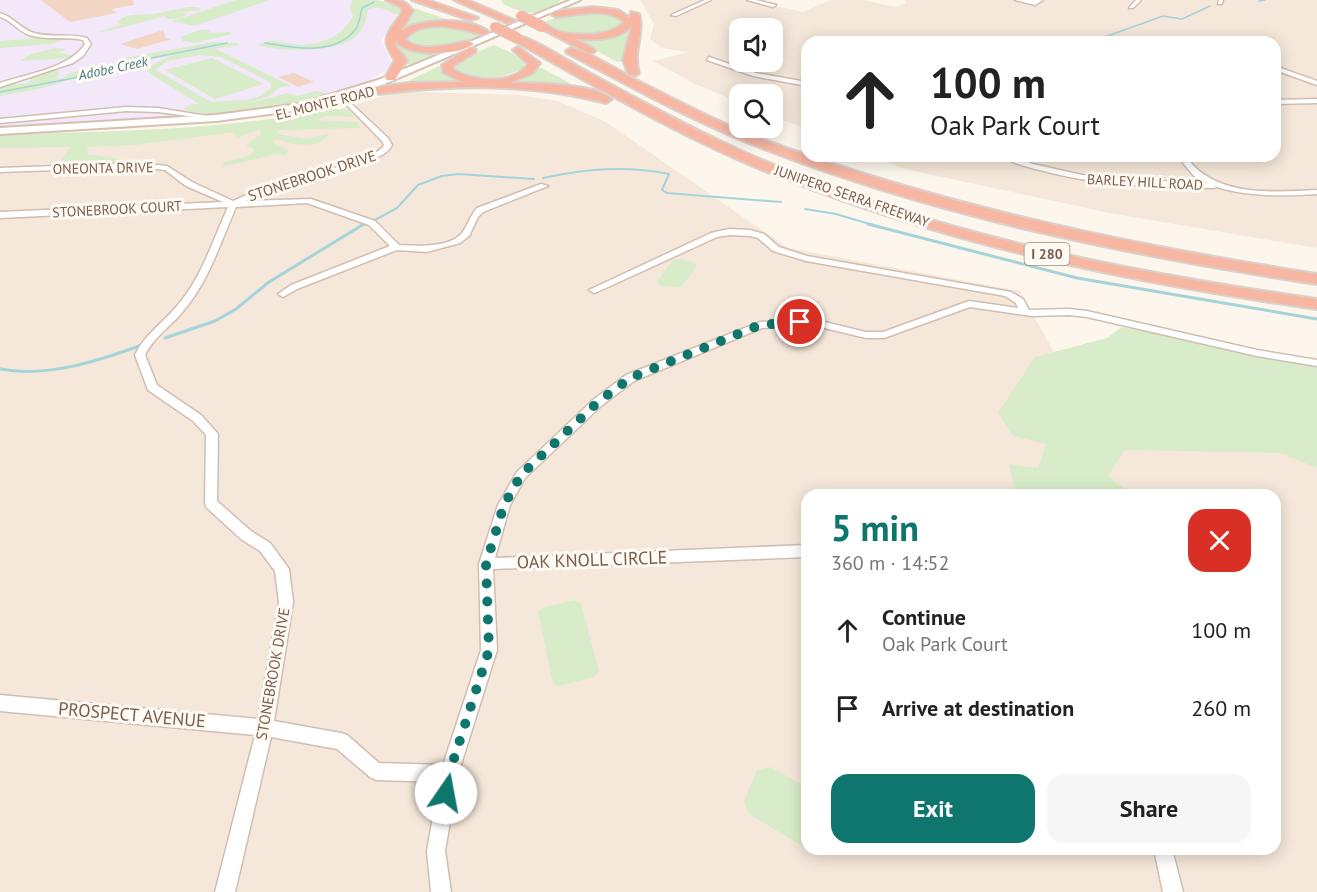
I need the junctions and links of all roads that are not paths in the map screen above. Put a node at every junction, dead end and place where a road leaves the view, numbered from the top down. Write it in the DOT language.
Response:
graph roads {
  1 [pos="392,0"];
  2 [pos="417,0"];
  3 [pos="459,0"];
  4 [pos="478,0"];
  5 [pos="566,0"];
  6 [pos="577,0"];
  7 [pos="589,0"];
  8 [pos="607,0"];
  9 [pos="709,0"];
  10 [pos="749,0"];
  11 [pos="1017,0"];
  12 [pos="1041,0"];
  13 [pos="1139,0"];
  14 [pos="773,5"];
  15 [pos="1131,7"];
  16 [pos="556,14"];
  17 [pos="0,15"];
  18 [pos="542,15"];
  19 [pos="674,15"];
  20 [pos="516,19"];
  21 [pos="537,29"];
  22 [pos="489,30"];
  23 [pos="513,44"];
  24 [pos="470,47"];
  25 [pos="709,59"];
  26 [pos="1281,70"];
  27 [pos="633,73"];
  28 [pos="391,78"];
  29 [pos="801,83"];
  30 [pos="1317,83"];
  31 [pos="0,85"];
  32 [pos="378,90"];
  33 [pos="344,98"];
  34 [pos="606,99"];
  35 [pos="1317,101"];
  36 [pos="1281,102"];
  37 [pos="144,111"];
  38 [pos="241,116"];
  39 [pos="729,119"];
  40 [pos="0,120"];
  41 [pos="145,124"];
  42 [pos="0,131"];
  43 [pos="773,138"];
  44 [pos="801,150"];
  45 [pos="801,158"];
  46 [pos="813,162"];
  47 [pos="832,162"];
  48 [pos="1020,162"];
  49 [pos="1187,162"];
  50 [pos="0,170"];
  51 [pos="784,174"];
  52 [pos="869,181"];
  53 [pos="1216,184"];
  54 [pos="544,186"];
  55 [pos="1317,192"];
  56 [pos="233,204"];
  57 [pos="0,215"];
  58 [pos="396,247"];
  59 [pos="1317,279"];
  60 [pos="594,290"];
  61 [pos="283,294"];
  62 [pos="1317,304"];
  63 [pos="1025,312"];
  64 [pos="1317,363"];
  65 [pos="801,551"];
  66 [pos="486,564"];
  67 [pos="0,703"];
  68 [pos="265,727"];
  69 [pos="449,774"];
  70 [pos="1164,855"];
  71 [pos="225,892"];
  72 [pos="441,892"];
  73 [pos="1173,892"];
  1 -- 22 [label="highway"];
  1 -- 28 [label="highway"];
  2 -- 22 [label="highway"];
  3 -- 20 [label="highway, JUNIPERO SERRA FREEWAY / I 280"];
  4 -- 20 [label="highway"];
  5 -- 18 [label="highway"];
  6 -- 18 [label="street, EL MONTE ROAD"];
  7 -- 16 [label="street, EL MONTE ROAD"];
  8 -- 27 [label="highway"];
  9 -- 19 [label="street"];
  10 -- 14 [label="street"];
  11 -- 12 [label="street"];
  13 -- 15 [label="street"];
  16 -- 21 [label="highway"];
  16 -- 24 [label="street, EL MONTE ROAD"];
  17 -- 31 [label="street"];
  18 -- 24 [label="street, EL MONTE ROAD"];
  20 -- 21 [label="highway, JUNIPERO SERRA FREEWAY / I 280"];
  21 -- 27 [label="highway"];
  21 -- 45 [label="highway, JUNIPERO SERRA FREEWAY / I 280"];
  22 -- 23 [label="highway"];
  22 -- 24 [label="highway"];
  23 -- 24 [label="highway"];
  23 -- 34 [label="highway"];
  23 -- 51 [label="highway, JUNIPERO SERRA FREEWAY / I 280"];
  24 -- 28 [label="street, EL MONTE ROAD"];
  24 -- 32 [label="street, EL MONTE ROAD"];
  25 -- 29 [label="street"];
  26 -- 30 [label="street"];
  27 -- 39 [label="highway"];
  28 -- 33 [label="street, EL MONTE ROAD"];
  32 -- 33 [label="street, EL MONTE ROAD"];
  32 -- 34 [label="highway"];
  33 -- 38 [label="street, EL MONTE ROAD"];
  33 -- 41 [label="street, EL MONTE ROAD"];
  33 -- 56 [label="street, STONEBROOK DRIVE"];
  34 -- 51 [label="highway"];
  35 -- 36 [label="street"];
  37 -- 38 [label="street"];
  37 -- 40 [label="street"];
  37 -- 41 [label="street"];
  38 -- 41 [label="street, EL MONTE ROAD"];
  41 -- 42 [label="street, EL MONTE ROAD"];
  43 -- 44 [label="highway"];
  46 -- 52 [label="highway, JUNIPERO SERRA FREEWAY / I 280"];
  47 -- 52 [label="highway"];
  48 -- 53 [label="street, BARLEY HILL ROAD"];
  49 -- 53 [label="street"];
  50 -- 56 [label="street, ONEONTA DRIVE"];
  51 -- 62 [label="highway, JUNIPERO SERRA FREEWAY / I 280"];
  52 -- 59 [label="highway, JUNIPERO SERRA FREEWAY / I 280"];
  53 -- 55 [label="street"];
  54 -- 58 [label="street"];
  56 -- 57 [label="street, STONEBROOK COURT"];
  56 -- 58 [label="street, STONEBROOK COURT"];
  56 -- 68 [label="street, STONEBROOK DRIVE"];
  58 -- 61 [label="street"];
  60 -- 63 [label="street"];
  63 -- 64 [label="street"];
  63 -- 66 [label="street"];
  65 -- 66 [label="street, OAK KNOLL CIRCLE"];
  66 -- 69 [label="street"];
  67 -- 68 [label="street, PROSPECT AVENUE"];
  68 -- 69 [label="street"];
  68 -- 71 [label="street, STONEBROOK DRIVE"];
  69 -- 72 [label="street"];
  70 -- 73 [label="street"];
}
